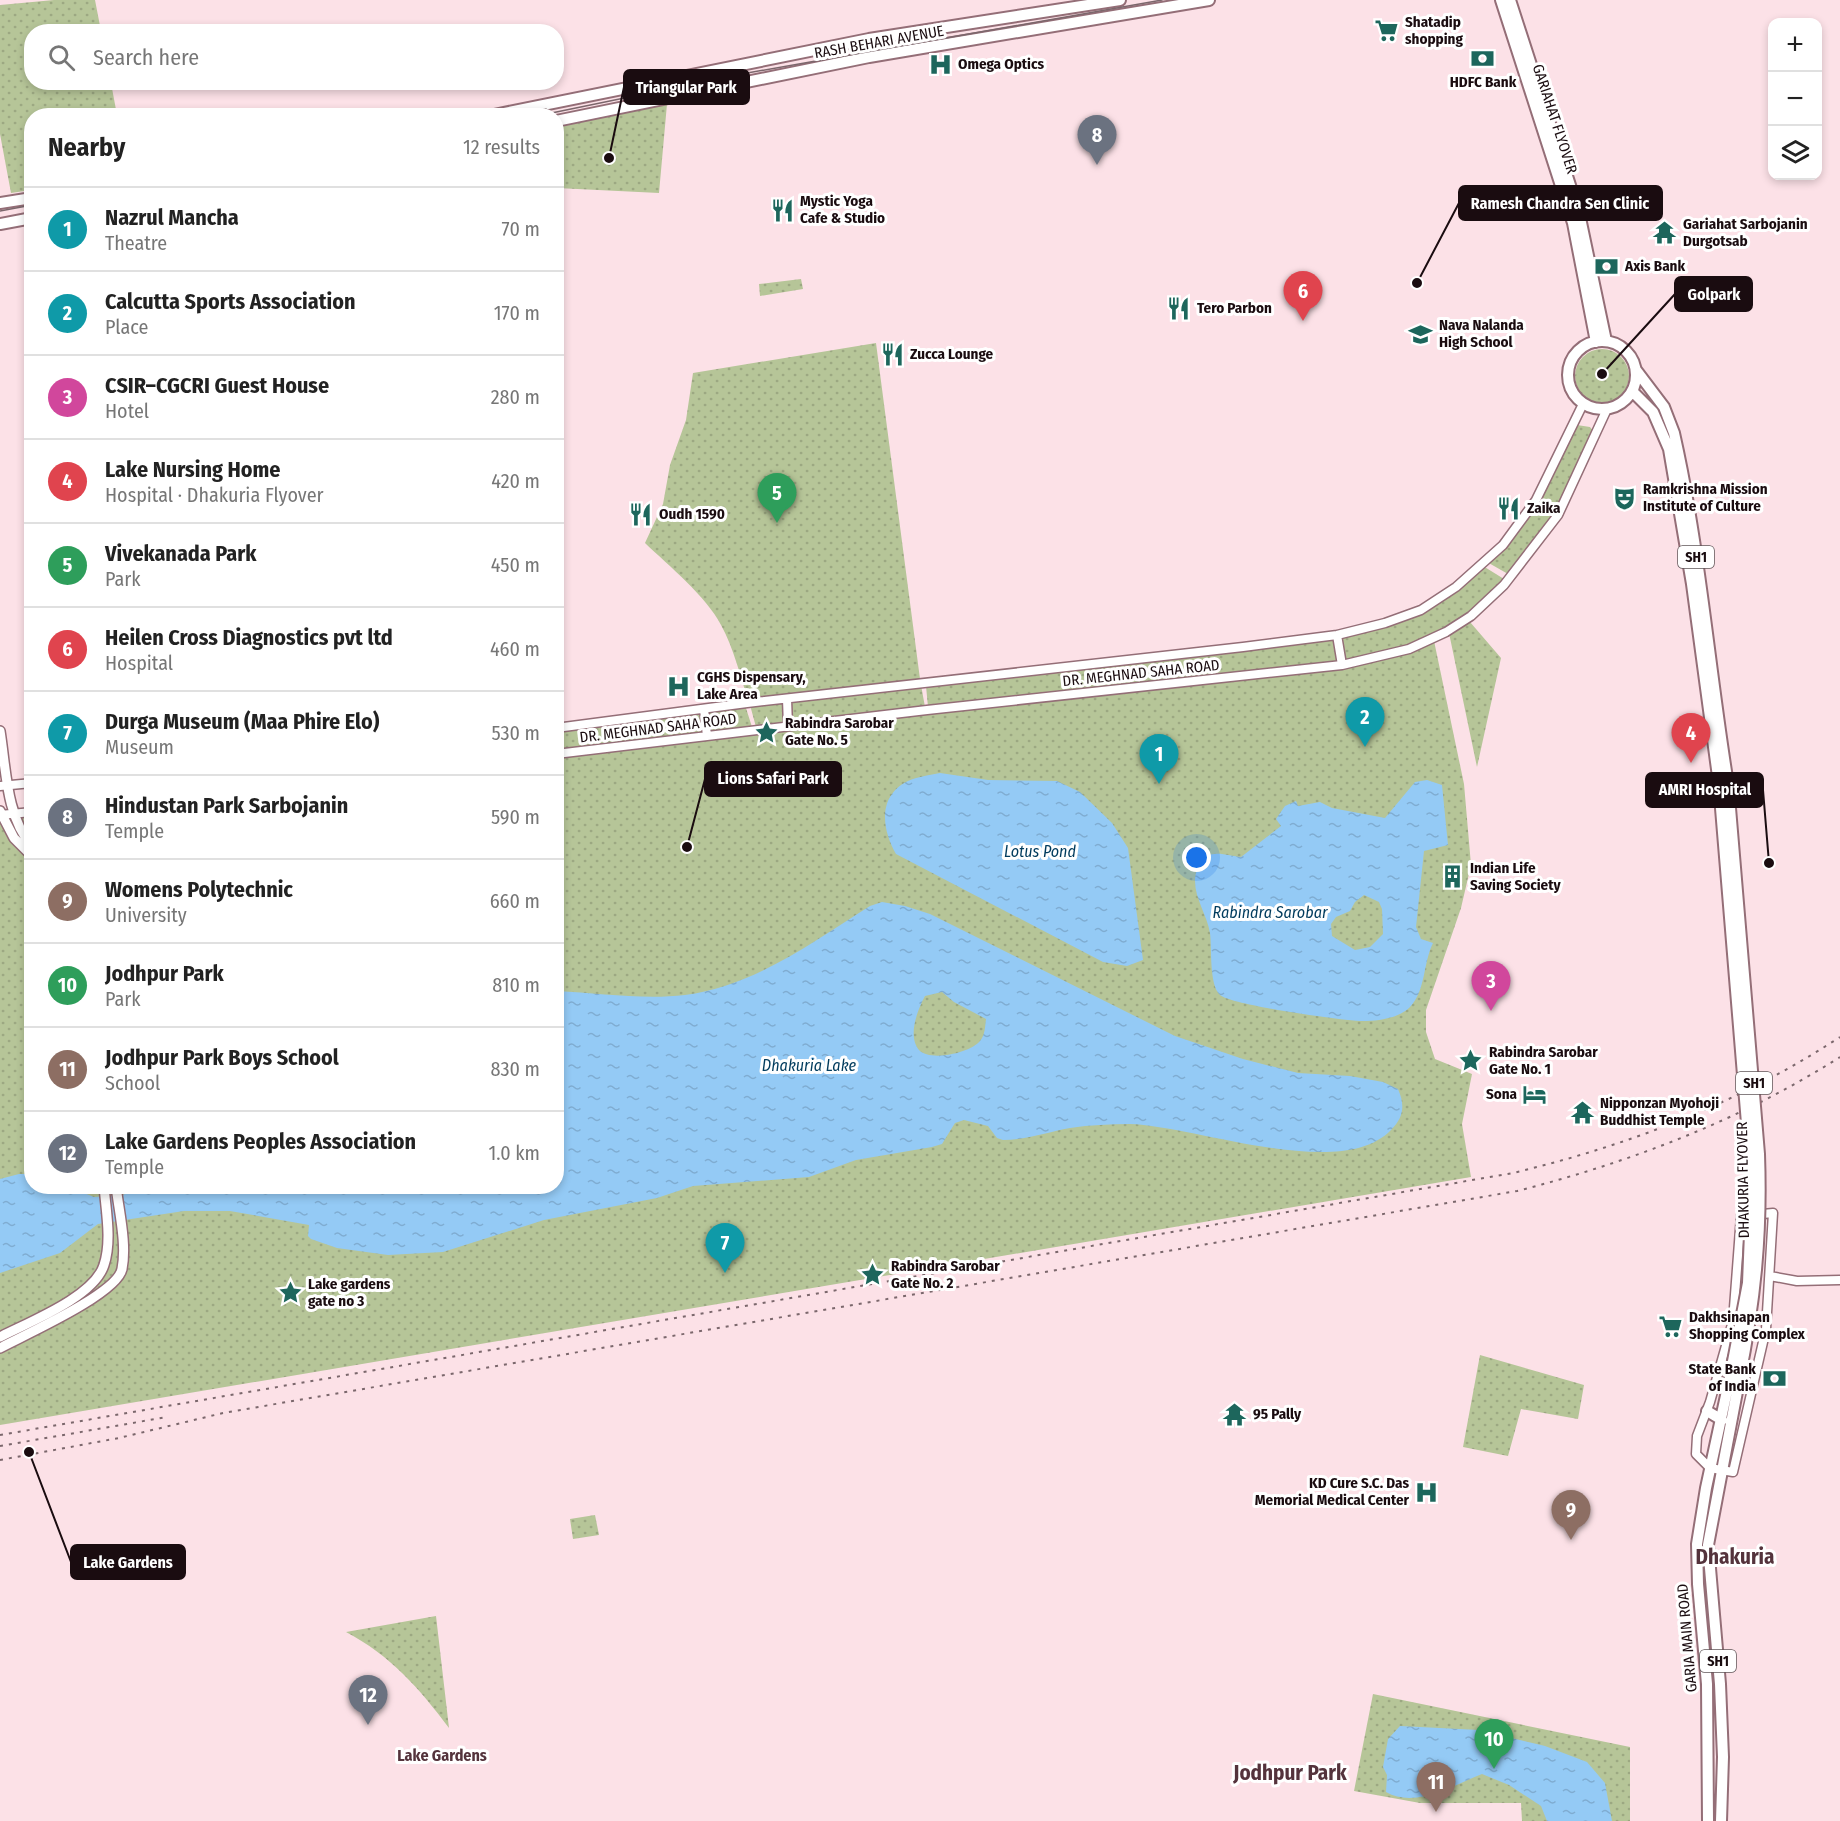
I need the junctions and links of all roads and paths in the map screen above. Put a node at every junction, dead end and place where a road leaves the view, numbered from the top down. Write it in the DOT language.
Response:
graph roads {
  1 [pos="1120,0"];
  2 [pos="1209,0"];
  3 [pos="1501,0"];
  4 [pos="1510,0"];
  5 [pos="528,108"];
  6 [pos="564,119"];
  7 [pos="24,199"];
  8 [pos="0,203"];
  9 [pos="24,220"];
  10 [pos="0,224"];
  11 [pos="1584,250"];
  12 [pos="1601,342"];
  13 [pos="1636,370"];
  14 [pos="1632,391"];
  15 [pos="1583,404"];
  16 [pos="1607,409"];
  17 [pos="1337,635"];
  18 [pos="1342,664"];
  19 [pos="787,699"];
  20 [pos="704,709"];
  21 [pos="788,726"];
  22 [pos="564,727"];
  23 [pos="0,732"];
  24 [pos="707,736"];
  25 [pos="564,753"];
  26 [pos="1719,756"];
  27 [pos="24,784"];
  28 [pos="4,786"];
  29 [pos="24,812"];
  30 [pos="0,813"];
  31 [pos="14,813"];
  32 [pos="24,838"];
  33 [pos="24,848"];
  34 [pos="105,1194"];
  35 [pos="117,1194"];
  36 [pos="1770,1276"];
  37 [pos="1840,1280"];
  38 [pos="77,1301"];
  39 [pos="0,1337"];
  40 [pos="0,1348"];
  41 [pos="1707,1411"];
  42 [pos="1732,1422"];
  43 [pos="1710,1468"];
  44 [pos="1728,1471"];
  45 [pos="1708,1821"];
  46 [pos="1721,1821"];
  1 -- 5 [label="main road, RASH BEHARI AVENUE"];
  2 -- 6 [label="main road, RASH BEHARI AVENUE"];
  3 -- 11 [label="main road, GARIAHAT FLYOVER"];
  4 -- 11 [label="main road, GARIAHAT FLYOVER"];
  7 -- 8 [label="main road"];
  9 -- 10 [label="main road"];
  11 -- 12 [label="main road, GARIAHAT FLYOVER"];
  12 -- 13 [label="main road, SH1"];
  12 -- 15 [label="main road"];
  13 -- 14 [label="main road"];
  13 -- 26 [label="main road, SH1"];
  14 -- 16 [label="main road"];
  14 -- 26 [label="main road, SH1"];
  15 -- 16 [label="main road"];
  15 -- 17 [label="street, DR. MEGHNAD SAHA ROAD"];
  16 -- 18 [label="street, DR. MEGHNAD SAHA ROAD"];
  17 -- 18 [label="street"];
  17 -- 19 [label="street, DR. MEGHNAD SAHA ROAD"];
  18 -- 21 [label="street, DR. MEGHNAD SAHA ROAD"];
  19 -- 20 [label="street, DR. MEGHNAD SAHA ROAD"];
  19 -- 21 [label="street"];
  20 -- 22 [label="street, DR. MEGHNAD SAHA ROAD"];
  20 -- 24 [label="street"];
  21 -- 24 [label="street, DR. MEGHNAD SAHA ROAD"];
  23 -- 28 [label="main road"];
  24 -- 25 [label="street, DR. MEGHNAD SAHA ROAD"];
  26 -- 42 [label="main road, DHAKURIA FLYOVER / SH1, bridge"];
  27 -- 28 [label="street"];
  28 -- 31 [label="main road"];
  29 -- 31 [label="street"];
  30 -- 31 [label="street"];
  30 -- 33 [label="main road"];
  31 -- 32 [label="main road"];
  34 -- 38 [label="main road"];
  35 -- 38 [label="main road"];
  36 -- 37 [label="street"];
  36 -- 41 [label="street"];
  36 -- 42 [label="street"];
  38 -- 39 [label="main road"];
  38 -- 40 [label="main road"];
  41 -- 42 [label="main road"];
  41 -- 43 [label="street"];
  42 -- 43 [label="main road, GARIA MAIN ROAD / SH1"];
  42 -- 44 [label="main road, SH1"];
  43 -- 44 [label="street"];
  43 -- 45 [label="main road, GARIA MAIN ROAD / SH1"];
  44 -- 46 [label="main road, SH1"];
}
